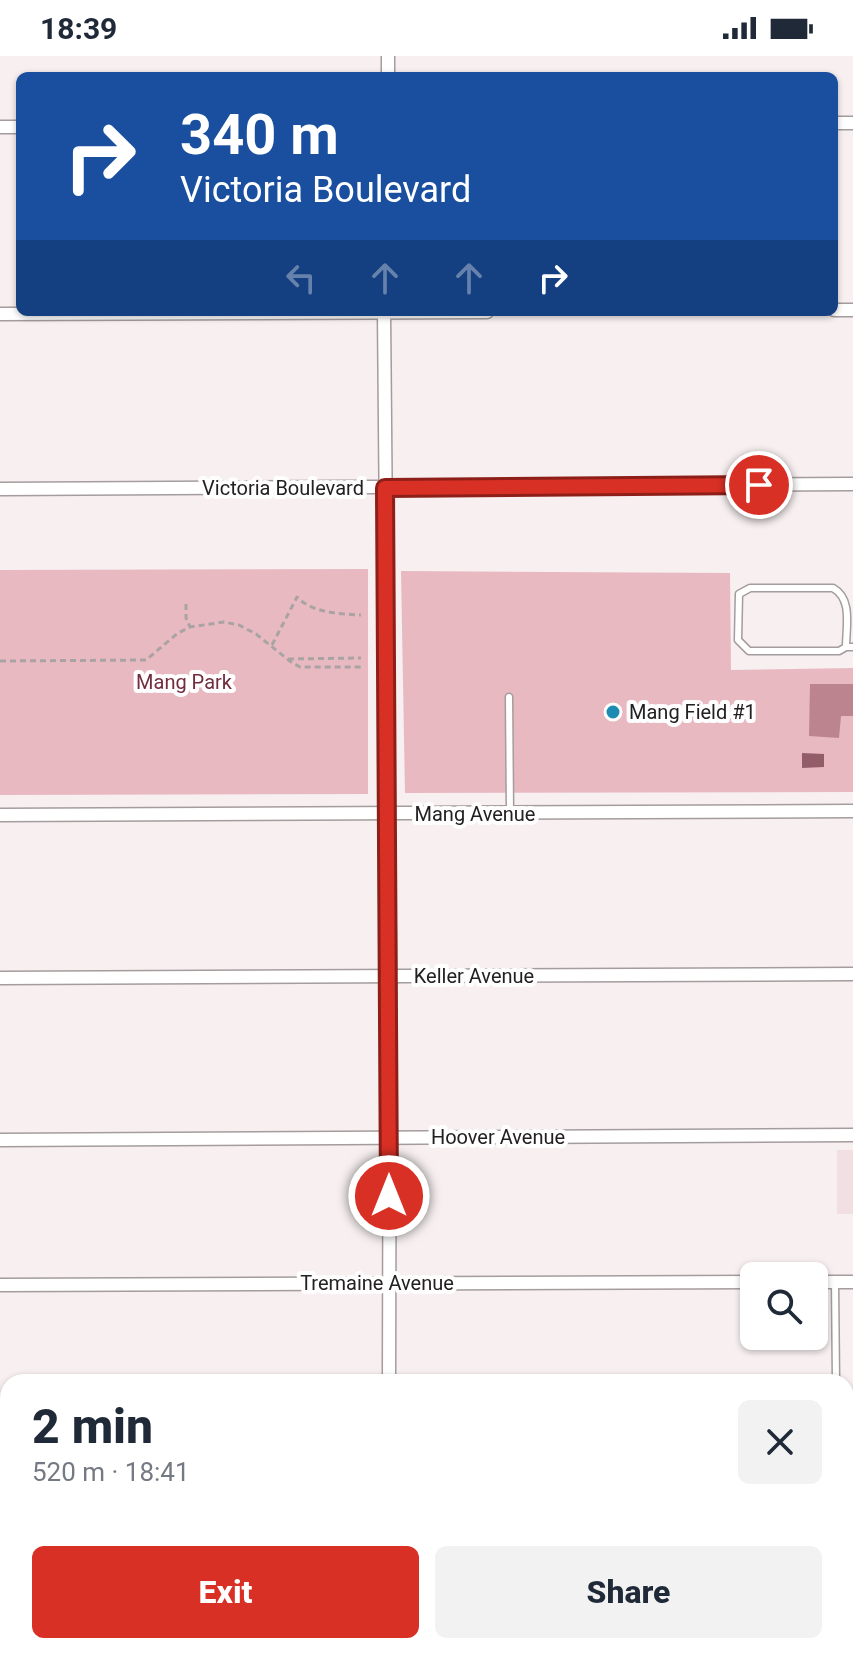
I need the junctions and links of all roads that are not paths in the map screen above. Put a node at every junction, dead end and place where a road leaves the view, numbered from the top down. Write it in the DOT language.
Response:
graph roads {
  1 [pos="384,316"];
  2 [pos="853,484"];
  3 [pos="385,488"];
  4 [pos="0,489"];
  5 [pos="849,647"];
  6 [pos="509,697"];
  7 [pos="853,811"];
  8 [pos="510,813"];
  9 [pos="389,814"];
  10 [pos="0,815"];
  11 [pos="853,974"];
  12 [pos="390,976"];
  13 [pos="0,978"];
  14 [pos="853,1135"];
  15 [pos="389,1137"];
  16 [pos="0,1140"];
  17 [pos="740,1282"];
  18 [pos="828,1282"];
  19 [pos="835,1282"];
  20 [pos="853,1282"];
  21 [pos="389,1283"];
  22 [pos="0,1285"];
  23 [pos="389,1374"];
  24 [pos="836,1374"];
  1 -- 3 [label="street"];
  2 -- 3 [label="street, Victoria Boulevard"];
  3 -- 4 [label="street, Victoria Boulevard"];
  3 -- 9 [label="street"];
  5 -- 5 [label="lane"];
  6 -- 8 [label="lane"];
  7 -- 8 [label="street, Mang Avenue"];
  8 -- 9 [label="street, Mang Avenue"];
  9 -- 10 [label="street, Mang Avenue"];
  9 -- 12 [label="street"];
  11 -- 12 [label="street, Keller Avenue"];
  12 -- 13 [label="street, Keller Avenue"];
  12 -- 15 [label="street"];
  14 -- 15 [label="street, Hoover Avenue"];
  15 -- 16 [label="street, Hoover Avenue"];
  15 -- 21 [label="street"];
  17 -- 21 [label="street, Tremaine Avenue"];
  18 -- 19 [label="street"];
  19 -- 20 [label="street"];
  19 -- 24 [label="lane"];
  21 -- 22 [label="street, Tremaine Avenue"];
  21 -- 23 [label="street"];
}
